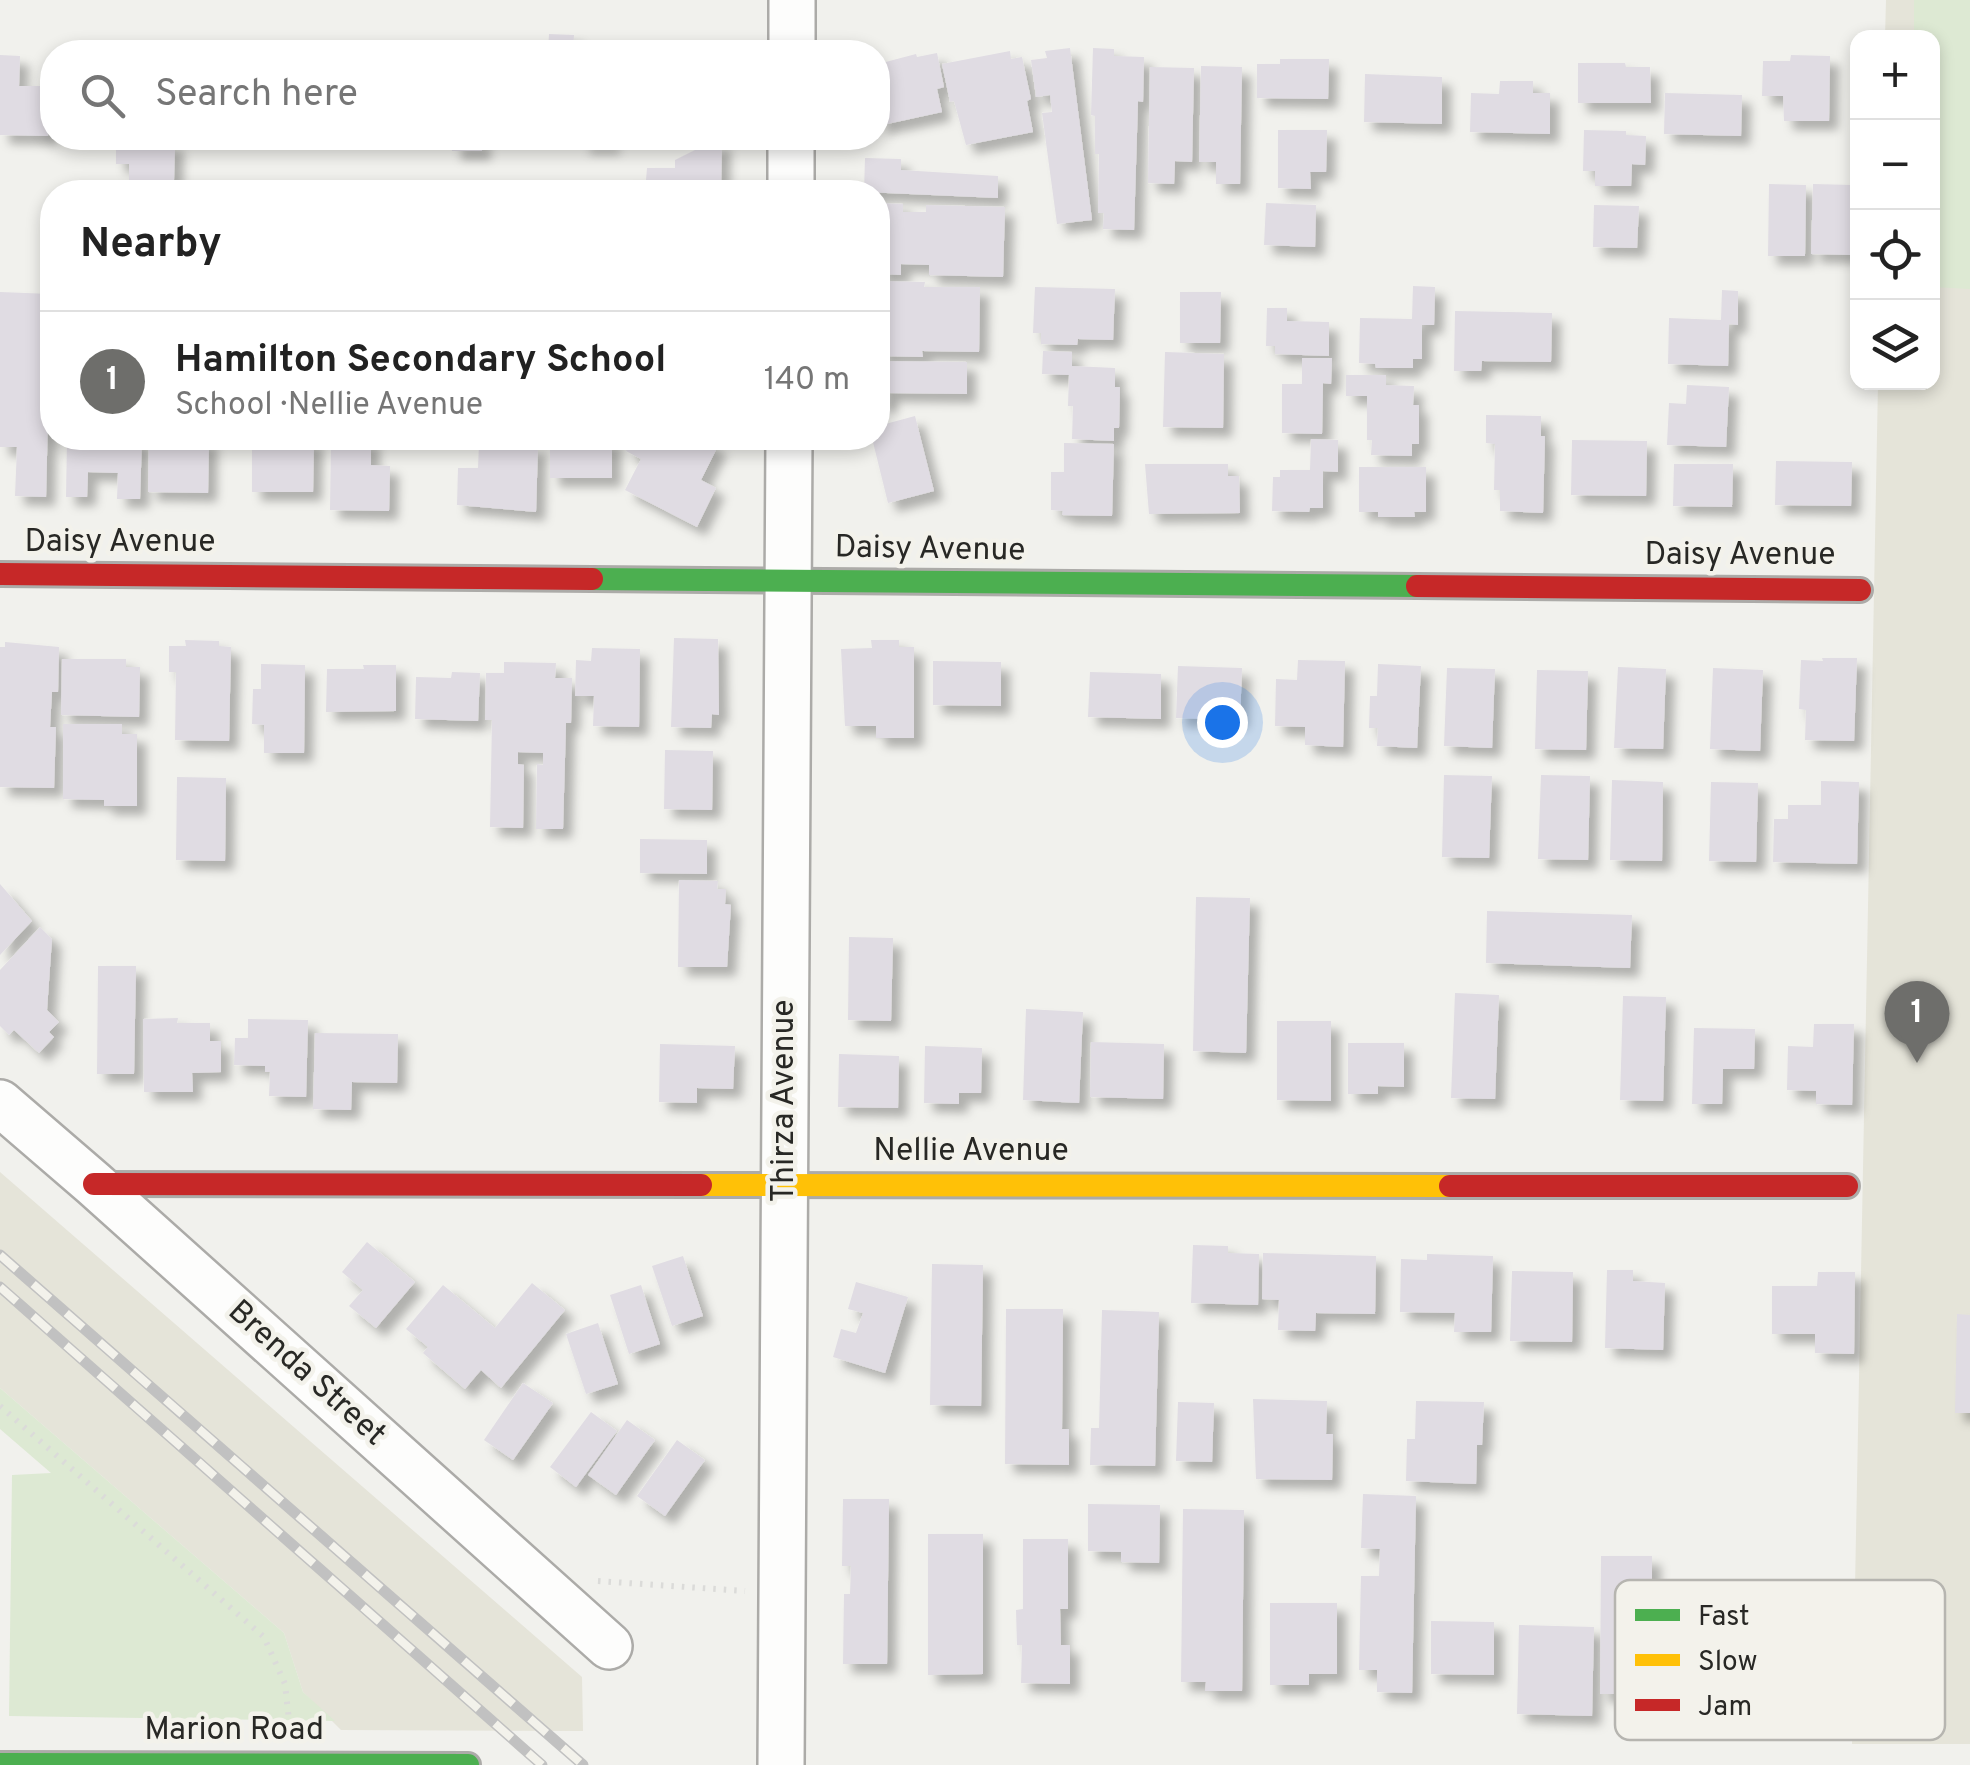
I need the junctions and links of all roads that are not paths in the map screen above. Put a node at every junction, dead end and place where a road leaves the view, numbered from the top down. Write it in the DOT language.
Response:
graph roads {
  1 [pos="792,0"];
  2 [pos="792,40"];
  3 [pos="791,150"];
  4 [pos="791,180"];
  5 [pos="790,450"];
  6 [pos="0,574"];
  7 [pos="788,581"];
  8 [pos="1860,590"];
  9 [pos="0,1104"];
  10 [pos="94,1184"];
  11 [pos="784,1184"];
  12 [pos="1847,1186"];
  13 [pos="609,1646"];
  14 [pos="0,1764"];
  15 [pos="468,1765"];
  16 [pos="781,1765"];
  1 -- 2 [label="street"];
  3 -- 4 [label="street"];
  5 -- 7 [label="street, Thirza Avenue"];
  6 -- 7 [label="street, Daisy Avenue"];
  7 -- 8 [label="street, Daisy Avenue"];
  7 -- 11 [label="street, Thirza Avenue"];
  9 -- 10 [label="street, Brenda Street"];
  10 -- 11 [label="street, Nellie Avenue"];
  10 -- 13 [label="street, Brenda Street"];
  11 -- 12 [label="street, Nellie Avenue"];
  11 -- 16 [label="street, Thirza Avenue"];
  14 -- 15 [label="street, Marion Road"];
}
